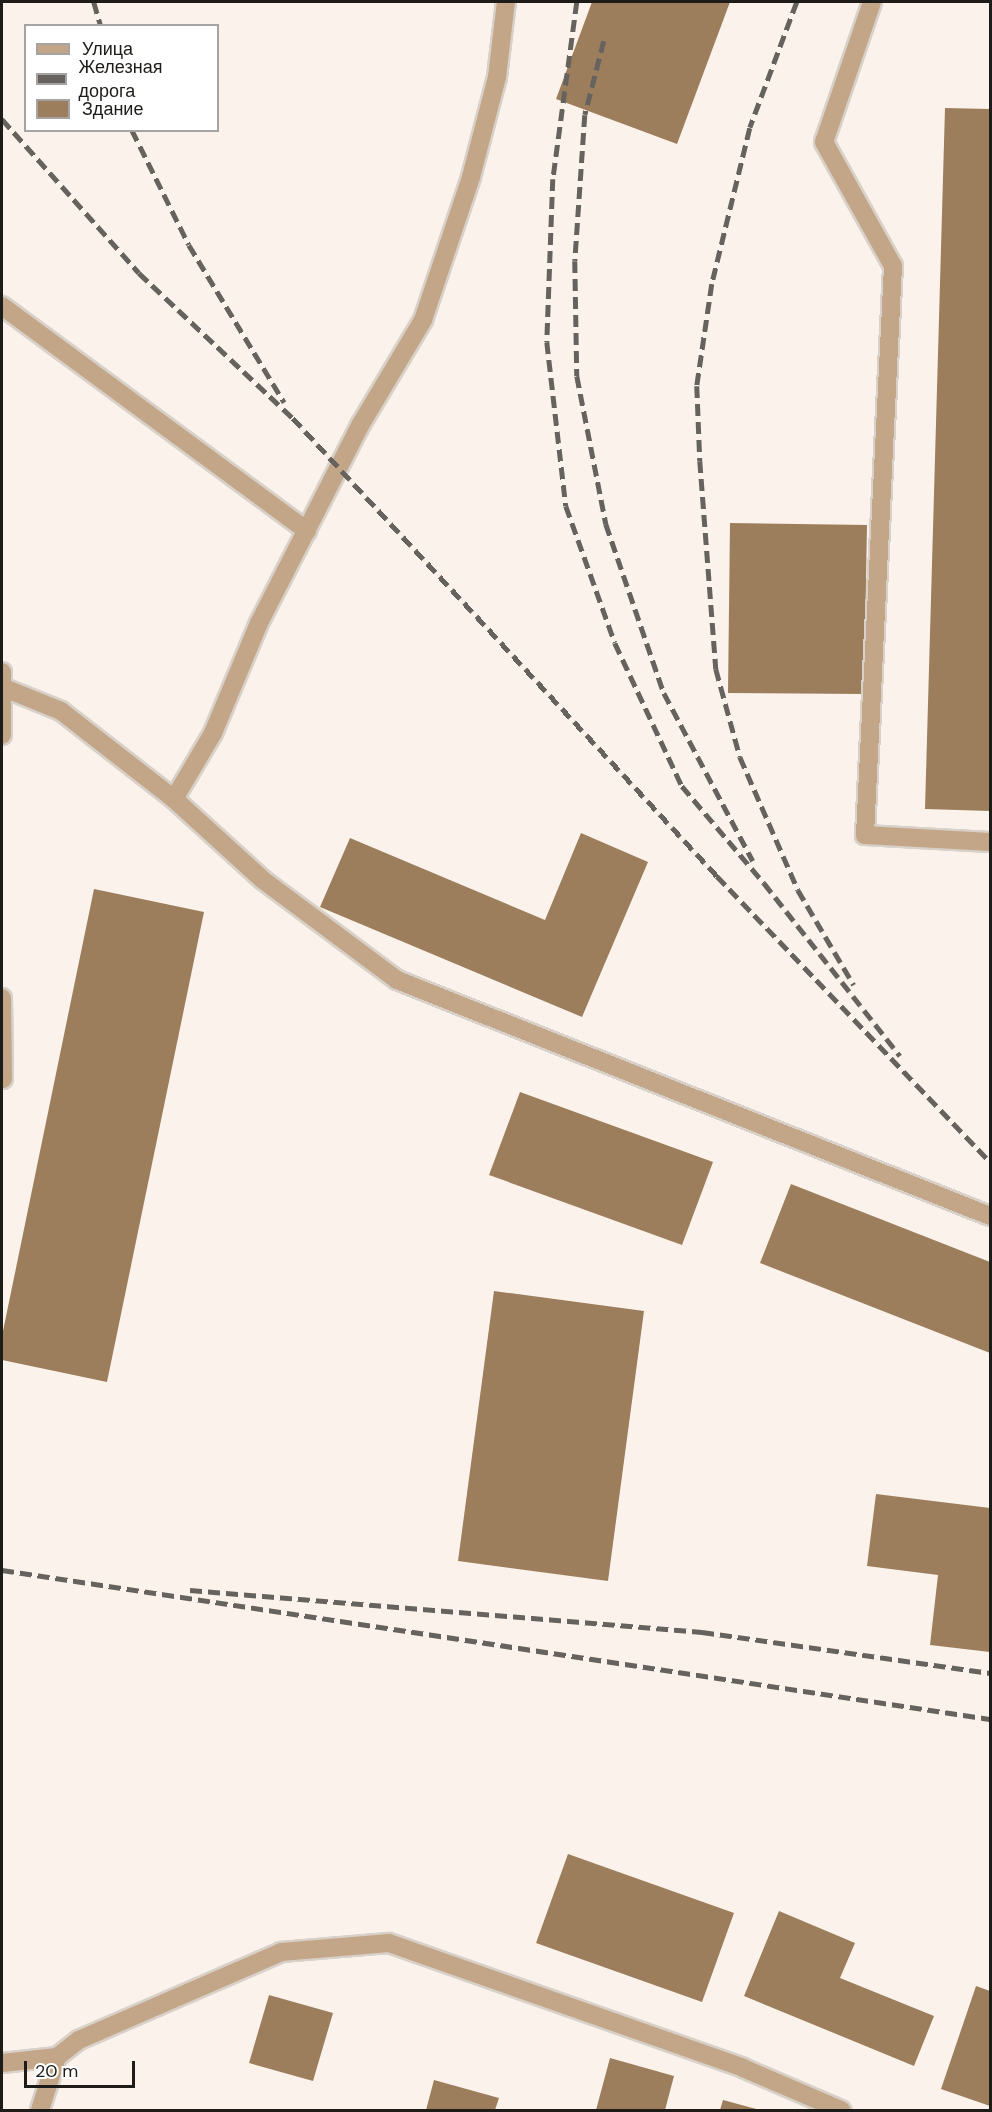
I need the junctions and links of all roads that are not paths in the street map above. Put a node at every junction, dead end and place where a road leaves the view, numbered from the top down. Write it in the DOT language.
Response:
graph roads {
  1 [pos="506,2"];
  2 [pos="872,2"];
  3 [pos="2,306"];
  4 [pos="307,531"];
  5 [pos="2,683"];
  6 [pos="2,735"];
  7 [pos="174,799"];
  8 [pos="990,842"];
  9 [pos="2,998"];
  10 [pos="3,1079"];
  11 [pos="990,1216"];
  12 [pos="57,2057"];
  13 [pos="2,2063"];
  14 [pos="40,2110"];
  15 [pos="841,2110"];
  1 -- 4 [label="street"];
  2 -- 8 [label="street"];
  3 -- 4 [label="street"];
  4 -- 7 [label="street"];
  5 -- 6 [label="street"];
  5 -- 7 [label="street"];
  7 -- 11 [label="street"];
  9 -- 10 [label="street"];
  12 -- 13 [label="street"];
  12 -- 14 [label="street"];
  12 -- 15 [label="street"];
}
